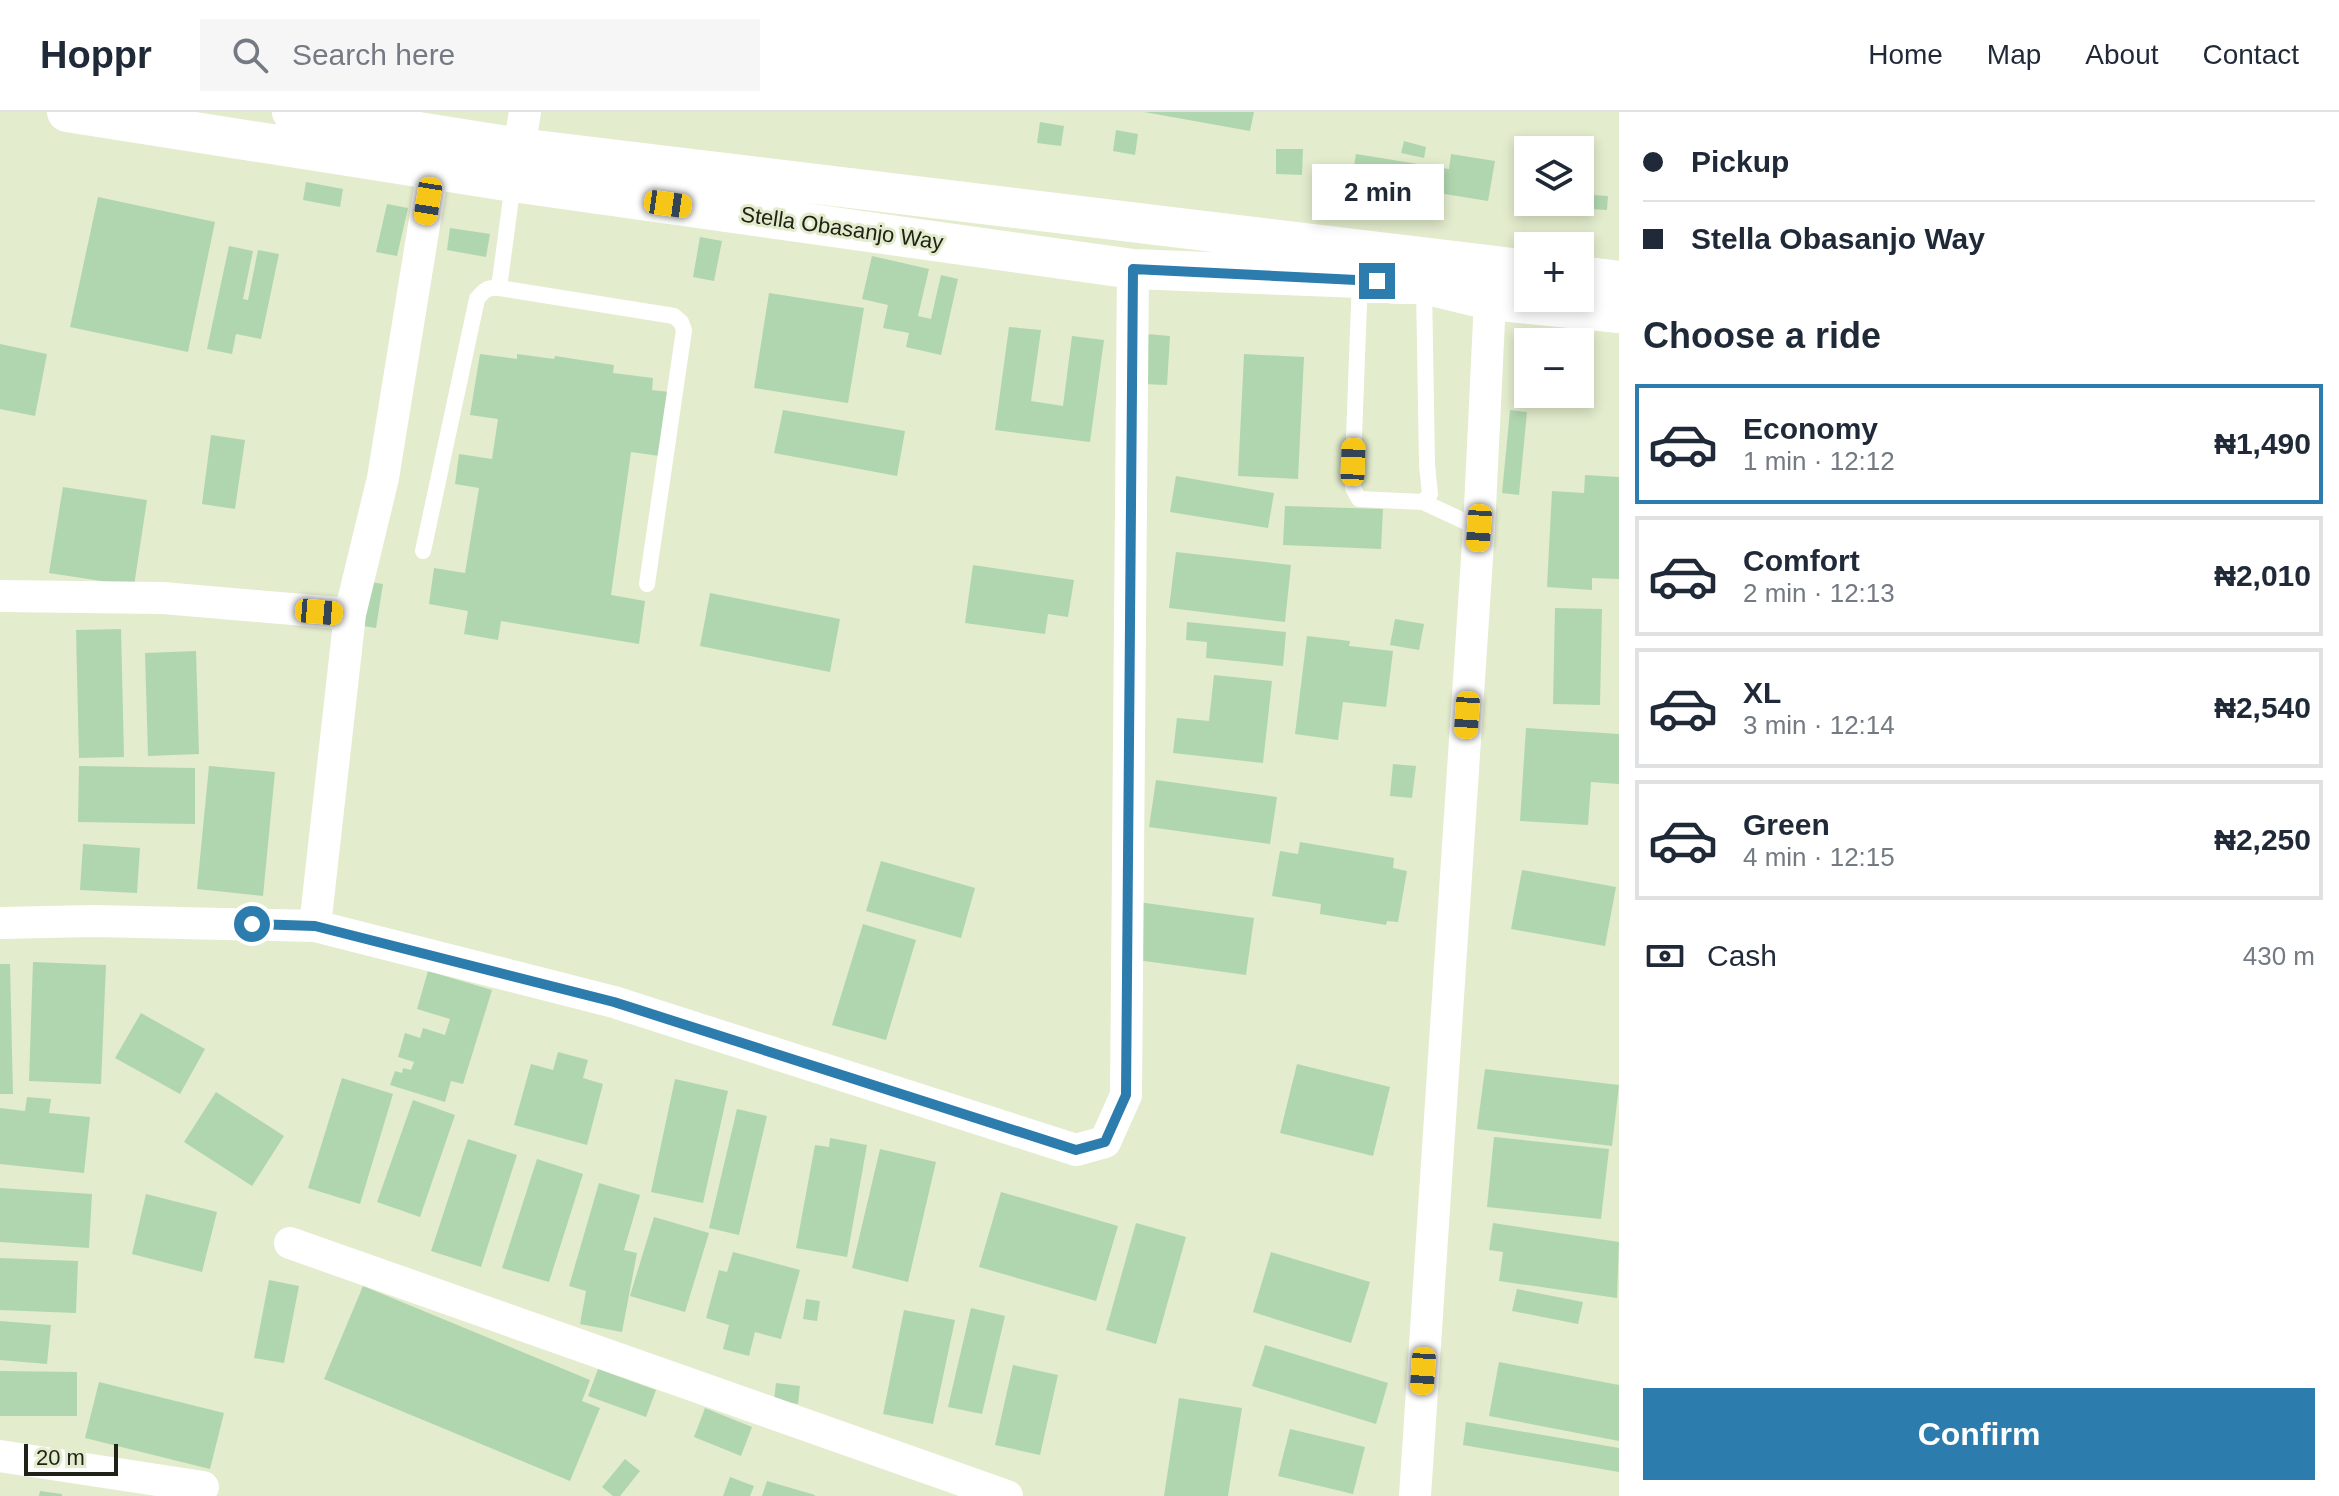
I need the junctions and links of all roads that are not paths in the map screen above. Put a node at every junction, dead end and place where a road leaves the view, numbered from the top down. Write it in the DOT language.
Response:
graph roads {
  1 [pos="67,112"];
  2 [pos="292,112"];
  3 [pos="519,147"];
  4 [pos="433,170"];
  5 [pos="1133,269"];
  6 [pos="1514,271"];
  7 [pos="1394,275"];
  8 [pos="1594,278"];
  9 [pos="1619,281"];
  10 [pos="499,288"];
  11 [pos="1490,300"];
  12 [pos="1619,313"];
  13 [pos="1423,502"];
  14 [pos="1479,528"];
  15 [pos="423,551"];
  16 [pos="647,584"];
  17 [pos="0,596"];
  18 [pos="350,614"];
  19 [pos="0,923"];
  20 [pos="315,926"];
  21 [pos="290,1243"];
  22 [pos="0,1456"];
  23 [pos="203,1487"];
  24 [pos="1007,1496"];
  25 [pos="1415,1496"];
  1 -- 4 [label="street, Stella Obasanjo Way"];
  2 -- 3 [label="street"];
  3 -- 4 [label="street, Stella Obasanjo Way"];
  3 -- 5 [label="street, Stella Obasanjo Way"];
  3 -- 7 [label="street"];
  3 -- 10 [label="lane"];
  4 -- 18 [label="street"];
  5 -- 7 [label="street, Stella Obasanjo Way"];
  5 -- 20 [label="street"];
  6 -- 7 [label="street"];
  7 -- 11 [label="street, Stella Obasanjo Way"];
  7 -- 13 [label="lane"];
  7 -- 13 [label="lane"];
  8 -- 9 [label="street"];
  10 -- 15 [label="lane"];
  10 -- 16 [label="lane"];
  11 -- 12 [label="street, Stella Obasanjo Way"];
  11 -- 14 [label="street"];
  13 -- 14 [label="lane"];
  14 -- 25 [label="street"];
  17 -- 18 [label="street"];
  18 -- 20 [label="street"];
  19 -- 20 [label="street"];
  21 -- 24 [label="street"];
  22 -- 23 [label="street"];
}
